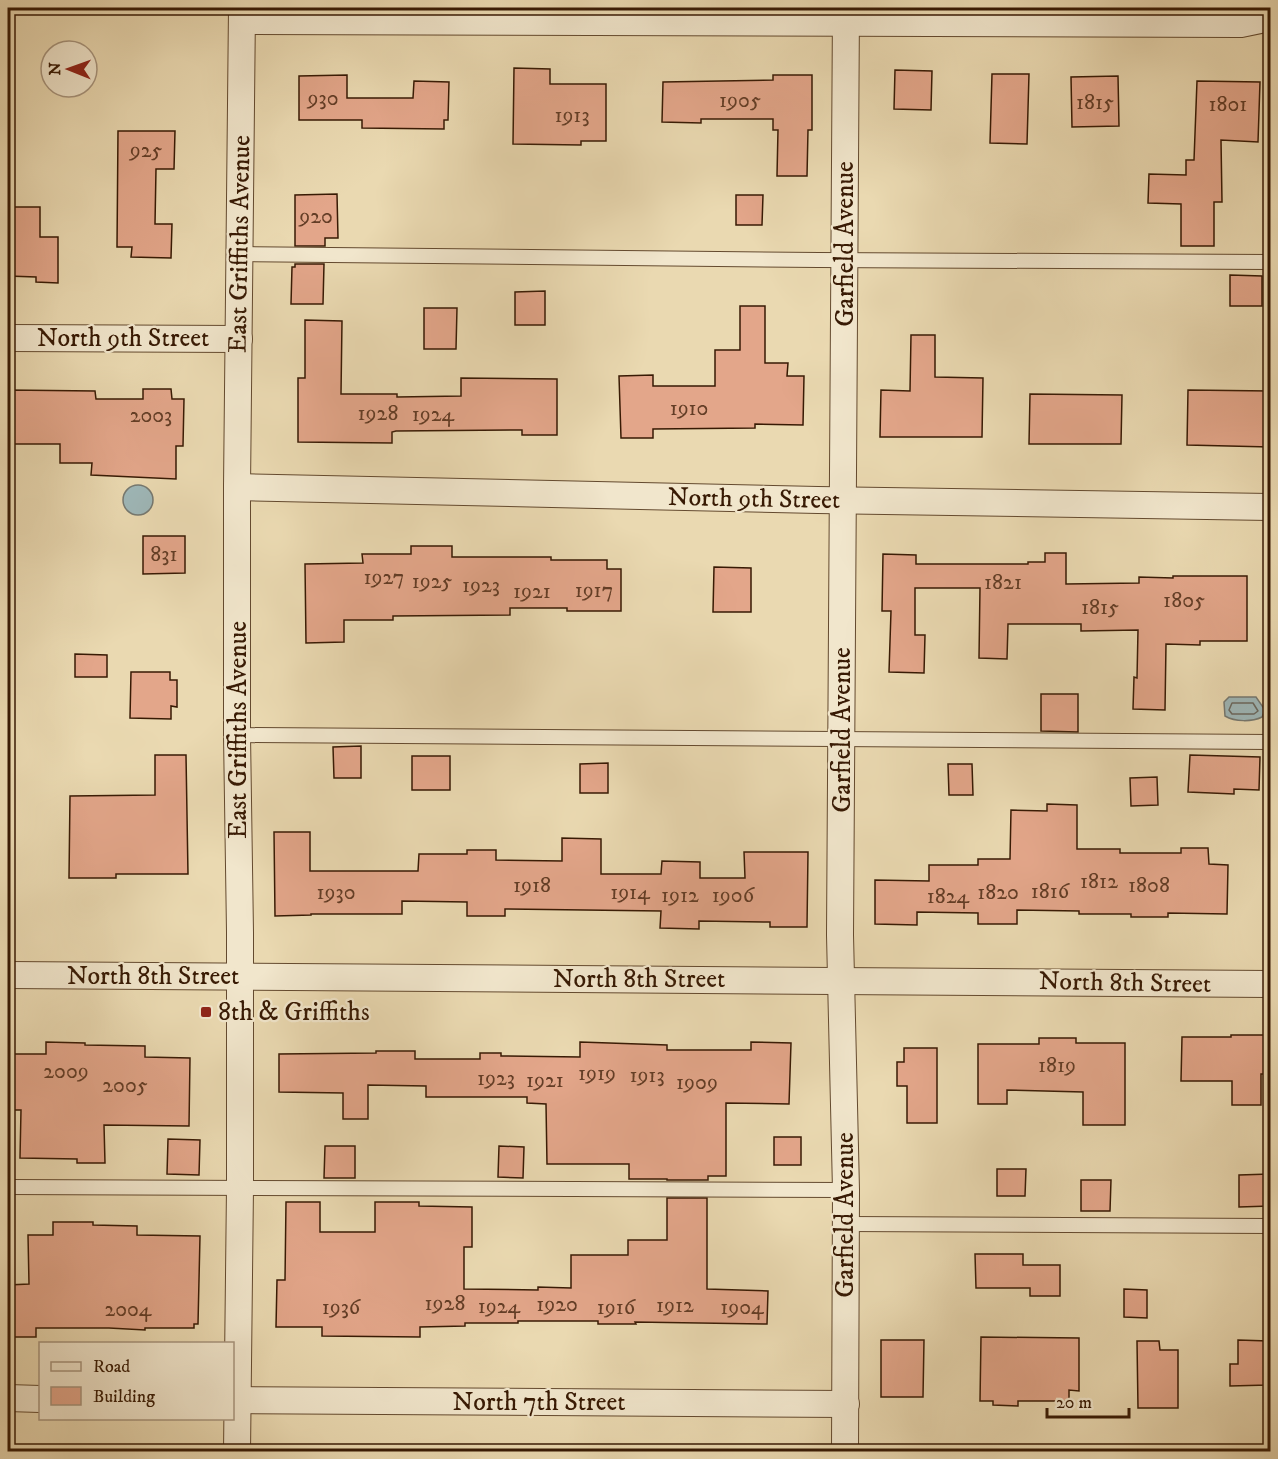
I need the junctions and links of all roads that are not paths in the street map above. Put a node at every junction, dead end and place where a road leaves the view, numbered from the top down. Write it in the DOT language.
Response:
graph roads {
  1 [pos="242,14"];
  2 [pos="846,16"];
  3 [pos="1000,16"];
  4 [pos="1270,18"];
  5 [pos="241,254"];
  6 [pos="844,260"];
  7 [pos="1270,262"];
  8 [pos="8,338"];
  9 [pos="239,339"];
  10 [pos="237,488"];
  11 [pos="844,501"];
  12 [pos="1270,507"];
  13 [pos="237,735"];
  14 [pos="842,738"];
  15 [pos="1270,742"];
  16 [pos="8,975"];
  17 [pos="240,976"];
  18 [pos="841,980"];
  19 [pos="1270,984"];
  20 [pos="8,1187"];
  21 [pos="240,1187"];
  22 [pos="846,1190"];
  23 [pos="845,1224"];
  24 [pos="1270,1226"];
  25 [pos="8,1398"];
  26 [pos="39,1398"];
  27 [pos="235,1400"];
  28 [pos="846,1404"];
  29 [pos="237,1452"];
  30 [pos="845,1452"];
  1 -- 2 [label="street"];
  1 -- 5 [label="street, East Griffiths Avenue"];
  2 -- 3 [label="street"];
  2 -- 6 [label="street, Garfield Avenue"];
  3 -- 4 [label="street"];
  5 -- 6 [label="lane"];
  5 -- 9 [label="street, East Griffiths Avenue"];
  6 -- 7 [label="lane"];
  6 -- 11 [label="street, Garfield Avenue"];
  8 -- 9 [label="street, North 9th Street"];
  9 -- 10 [label="street, East Griffiths Avenue"];
  10 -- 11 [label="street, North 9th Street"];
  10 -- 13 [label="street, East Griffiths Avenue"];
  11 -- 12 [label="street, North 9th Street"];
  11 -- 14 [label="street, Garfield Avenue"];
  13 -- 14 [label="lane"];
  13 -- 17 [label="street, East Griffiths Avenue"];
  14 -- 15 [label="lane"];
  14 -- 18 [label="street, Garfield Avenue"];
  16 -- 17 [label="street, North 8th Street"];
  17 -- 18 [label="street, North 8th Street"];
  17 -- 21 [label="street, East Griffiths Avenue"];
  18 -- 19 [label="street, North 8th Street"];
  18 -- 22 [label="street, Garfield Avenue"];
  20 -- 21 [label="lane"];
  21 -- 22 [label="lane"];
  21 -- 27 [label="street, East Griffiths Avenue"];
  22 -- 23 [label="street, Garfield Avenue"];
  23 -- 24 [label="lane"];
  23 -- 28 [label="street, Garfield Avenue"];
  25 -- 26 [label="street"];
  27 -- 28 [label="street, North 7th Street"];
  27 -- 29 [label="street, East Griffiths Avenue"];
  28 -- 30 [label="street, Garfield Avenue"];
}
